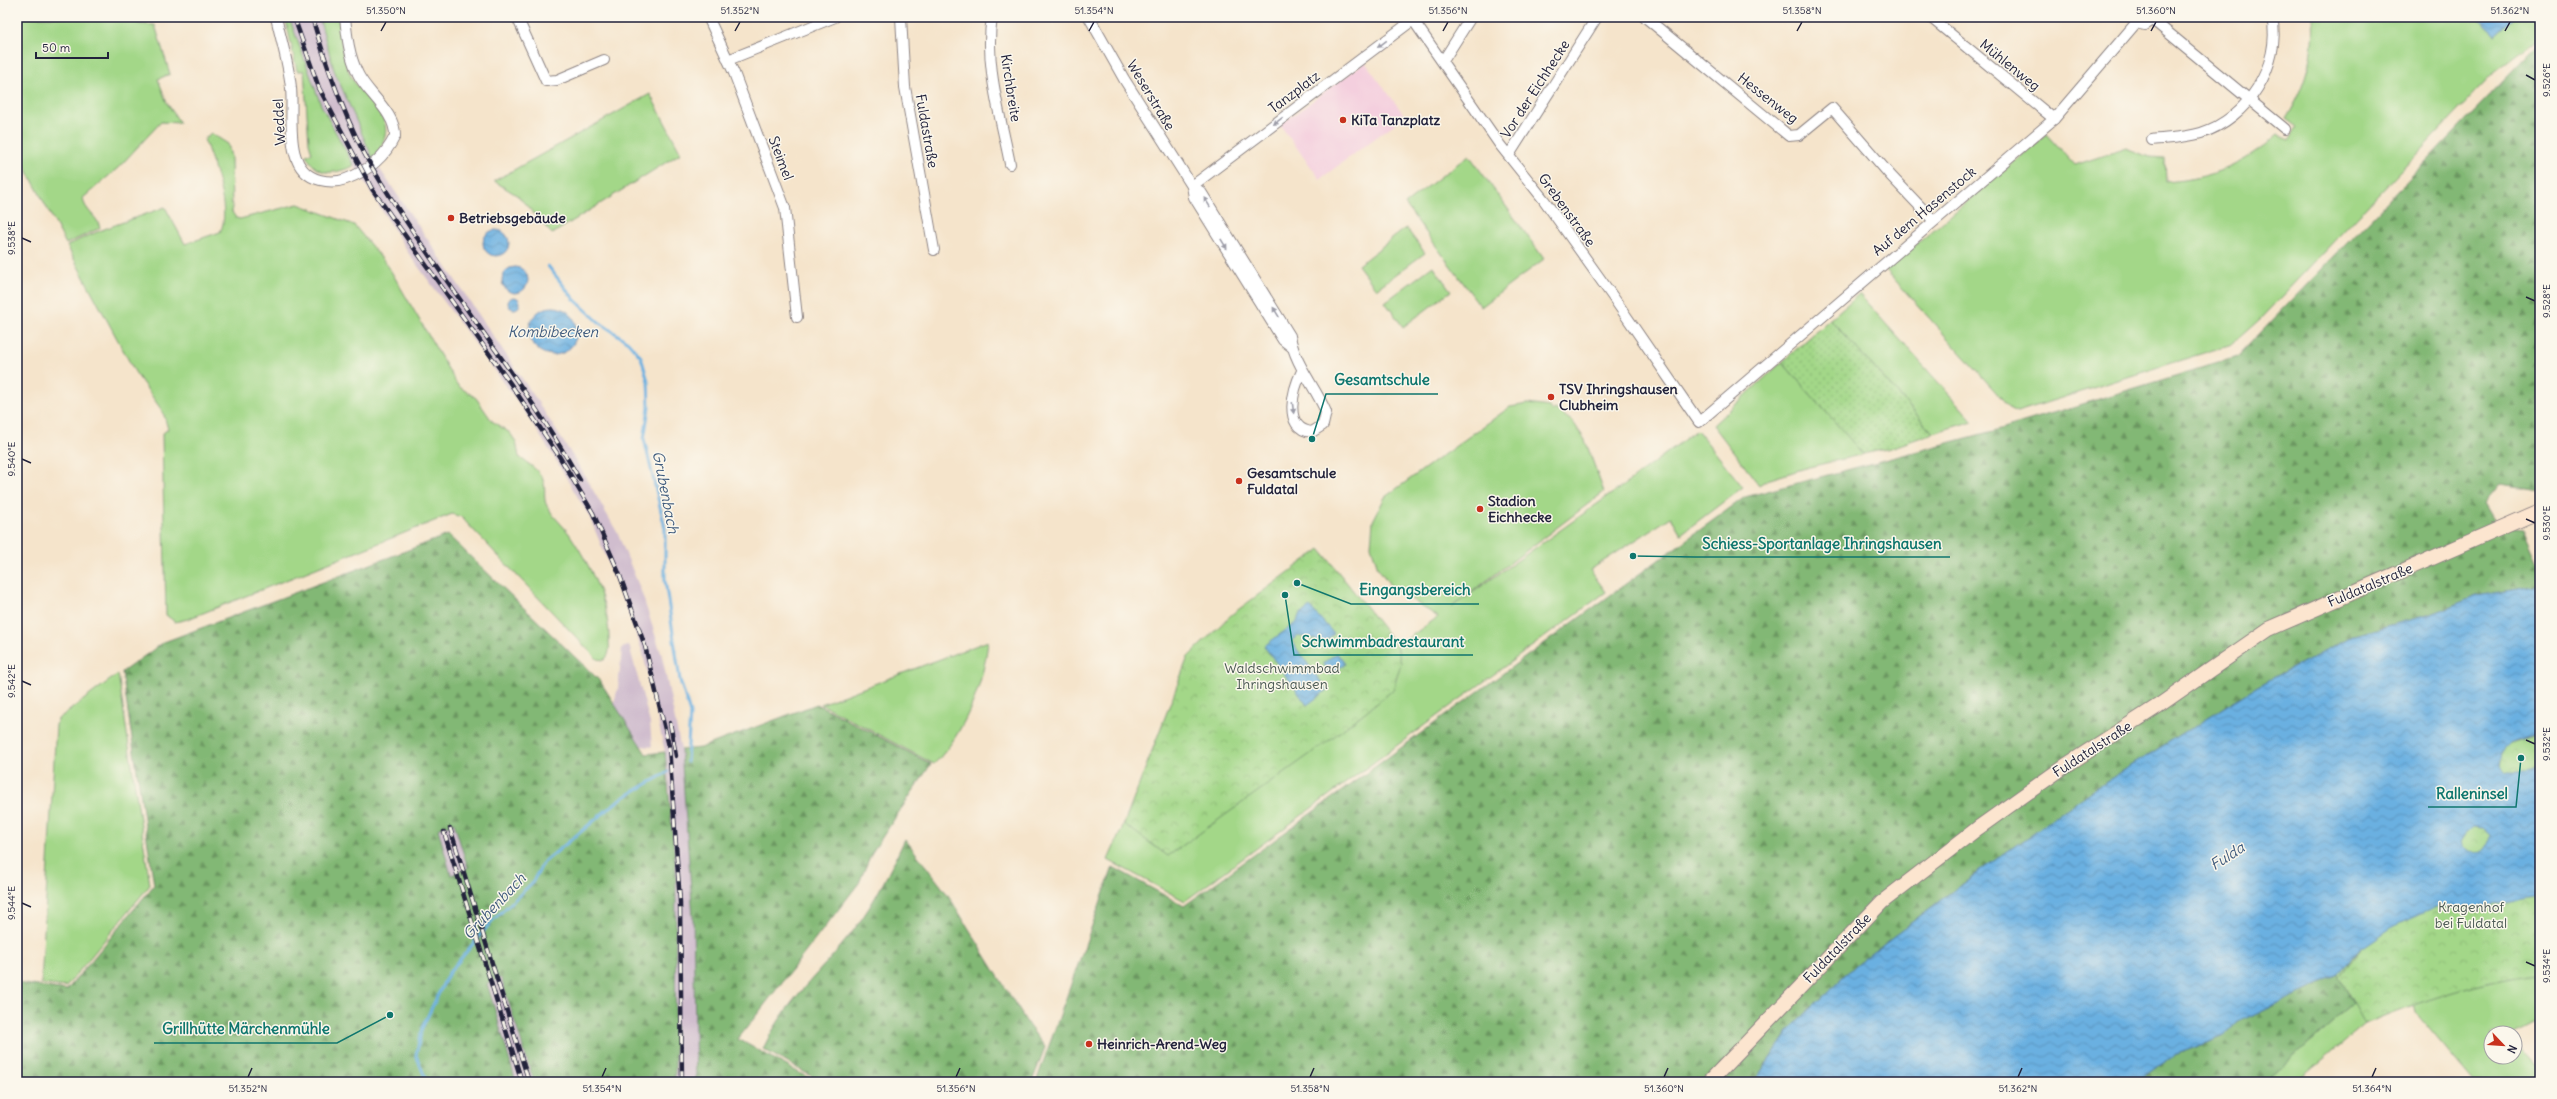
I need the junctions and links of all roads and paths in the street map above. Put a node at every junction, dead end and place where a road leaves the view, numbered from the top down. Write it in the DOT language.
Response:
graph roads {
  1 [pos="276,17"];
  2 [pos="345,17"];
  3 [pos="517,17"];
  4 [pos="708,17"];
  5 [pos="835,17"];
  6 [pos="901,17"];
  7 [pos="992,17"];
  8 [pos="1089,17"];
  9 [pos="1471,17"];
  10 [pos="1598,17"];
  11 [pos="1645,17"];
  12 [pos="1930,17"];
  13 [pos="2272,17"];
  14 [pos="1412,19"];
  15 [pos="2156,19"];
  16 [pos="2133,20"];
  17 [pos="604,60"];
  18 [pos="728,60"];
  19 [pos="1443,61"];
  20 [pos="2248,99"];
  21 [pos="2054,119"];
  22 [pos="2285,129"];
  23 [pos="2152,140"];
  24 [pos="1509,155"];
  25 [pos="1010,164"];
  26 [pos="1192,186"];
  27 [pos="1934,221"];
  28 [pos="934,250"];
  29 [pos="797,317"];
  30 [pos="1302,371"];
  31 [pos="1699,422"];
  32 [pos="2540,511"];
  33 [pos="1709,1082"];
  1 -- 2 [label="street, Weddel"];
  3 -- 17 [label="street"];
  4 -- 18 [label="street, Steimel"];
  5 -- 18 [label="street"];
  6 -- 28 [label="street, Fuldastraße"];
  7 -- 25 [label="street, Kirchbreite"];
  8 -- 26 [label="street, Weserstraße"];
  9 -- 19 [label="street"];
  10 -- 24 [label="street, Vor der Eichhecke"];
  11 -- 27 [label="street, Hessenweg"];
  12 -- 21 [label="street, Mühlenweg"];
  13 -- 20 [label="street"];
  14 -- 19 [label="street, Grebenstraße"];
  14 -- 26 [label="street, Tanzplatz, one-way"];
  15 -- 16 [label="street, Auf dem Hasenstock"];
  15 -- 20 [label="street"];
  16 -- 21 [label="street, Auf dem Hasenstock"];
  18 -- 29 [label="street, Steimel"];
  19 -- 24 [label="street, Grebenstraße"];
  20 -- 22 [label="street"];
  20 -- 23 [label="street"];
  21 -- 27 [label="street, Auf dem Hasenstock"];
  24 -- 31 [label="street, Grebenstraße"];
  26 -- 30 [label="street, Weserstraße"];
  27 -- 31 [label="street, Auf dem Hasenstock"];
  30 -- 30 [label="street, Weserstraße, one-way"];
  32 -- 33 [label="main road, Fuldatalstraße"];
}
